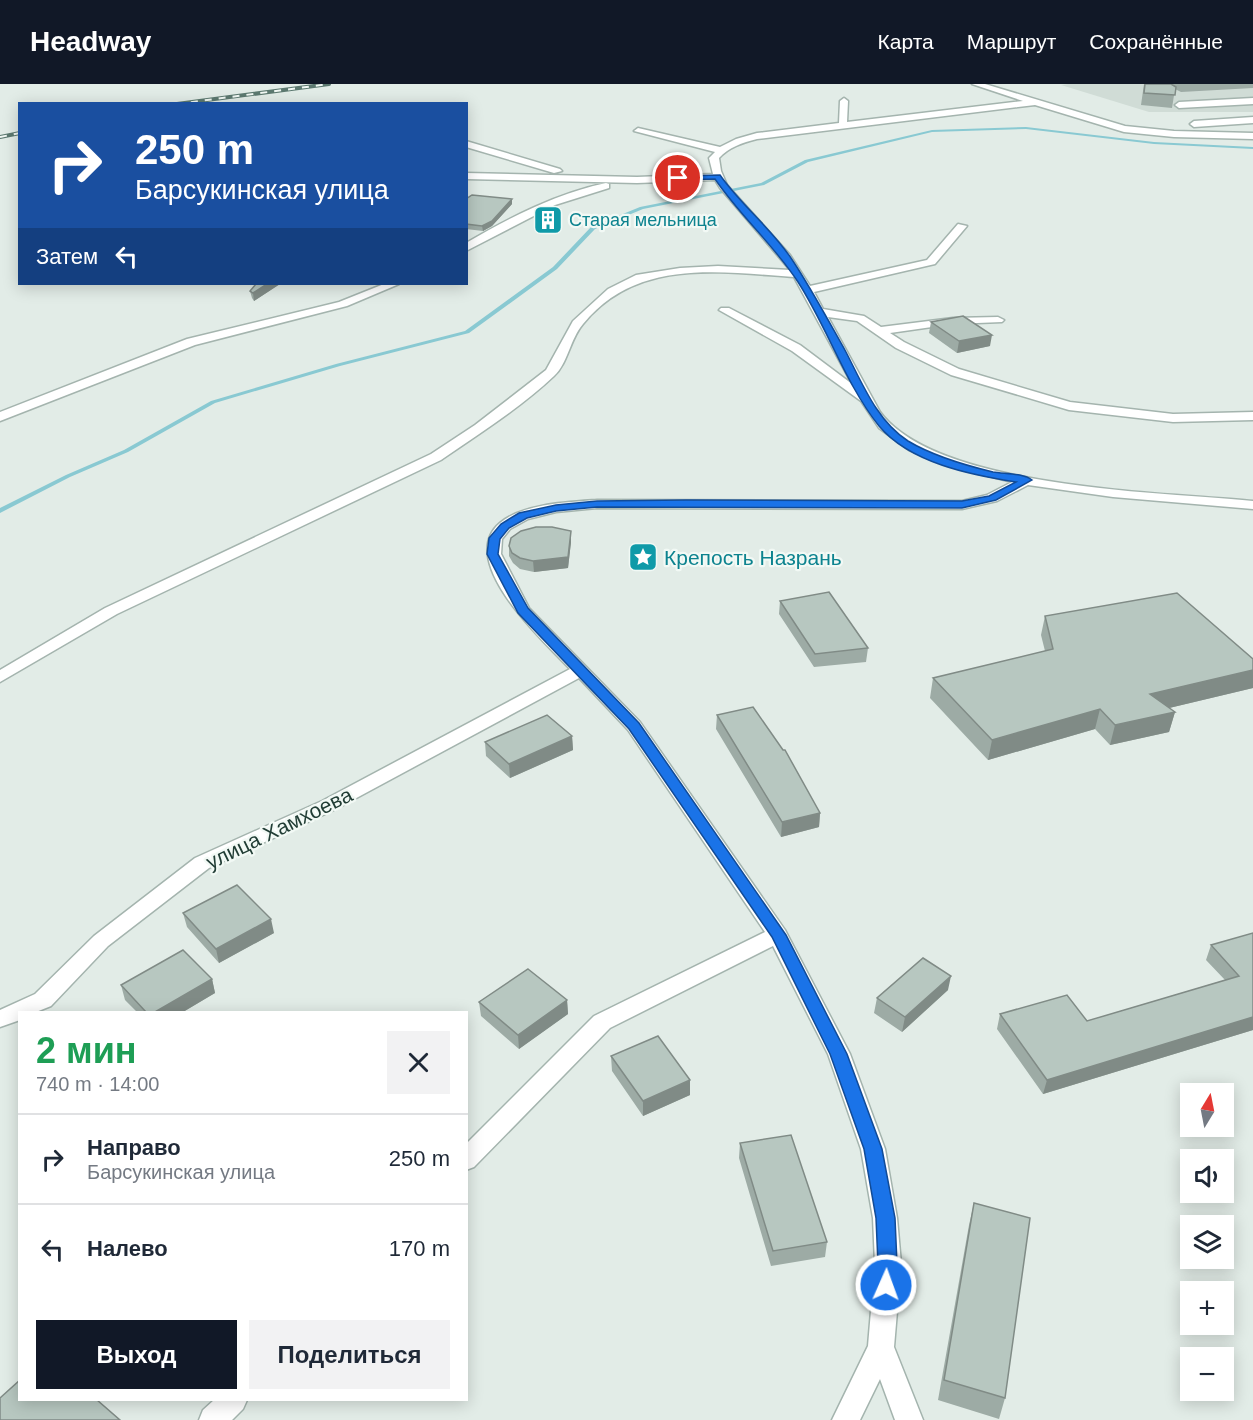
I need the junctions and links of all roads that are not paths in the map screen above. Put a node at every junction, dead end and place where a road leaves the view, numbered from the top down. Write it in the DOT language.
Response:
graph roads {
  1 [pos="976,84"];
  2 [pos="1173,94"];
  3 [pos="844,101"];
  4 [pos="1253,101"];
  5 [pos="1036,102"];
  6 [pos="1191,104"];
  7 [pos="1179,105"];
  8 [pos="1253,120"];
  9 [pos="1102,123"];
  10 [pos="843,125"];
  11 [pos="638,131"];
  12 [pos="1253,136"];
  13 [pos="468,145"];
  14 [pos="720,150"];
  15 [pos="468,176"];
  16 [pos="576,177"];
  17 [pos="718,177"];
  18 [pos="637,180"];
  19 [pos="581,191"];
  20 [pos="962,226"];
  21 [pos="468,247"];
  22 [pos="798,274"];
  23 [pos="390,285"];
  24 [pos="808,290"];
  25 [pos="725,310"];
  26 [pos="819,312"];
  27 [pos="998,321"];
  28 [pos="879,331"];
  29 [pos="868,401"];
  30 [pos="1253,416"];
  31 [pos="0,417"];
  32 [pos="1027,480"];
  33 [pos="1253,505"];
  34 [pos="582,670"];
  35 [pos="0,676"];
  36 [pos="778,935"];
  37 [pos="19,1011"];
  38 [pos="18,1012"];
  39 [pos="0,1020"];
  40 [pos="468,1158"];
  41 [pos="881,1347"];
  42 [pos="232,1401"];
  43 [pos="213,1420"];
  44 [pos="846,1420"];
  45 [pos="909,1420"];
  1 -- 5 [label="street"];
  2 -- 6 [label="street"];
  3 -- 10 [label="street"];
  4 -- 6 [label="street"];
  5 -- 9 [label="street"];
  5 -- 10 [label="street"];
  6 -- 7 [label="street"];
  8 -- 9 [label="street"];
  9 -- 12 [label="street"];
  10 -- 14 [label="street"];
  11 -- 14 [label="street"];
  13 -- 16 [label="street"];
  14 -- 17 [label="street"];
  15 -- 16 [label="street"];
  16 -- 18 [label="street"];
  16 -- 19 [label="street"];
  17 -- 18 [label="street"];
  17 -- 22 [label="street"];
  18 -- 19 [label="street"];
  19 -- 21 [label="street"];
  20 -- 24 [label="street"];
  22 -- 24 [label="street"];
  22 -- 35 [label="street"];
  23 -- 31 [label="street"];
  24 -- 26 [label="street"];
  25 -- 29 [label="street"];
  26 -- 28 [label="street"];
  26 -- 29 [label="street"];
  27 -- 28 [label="street"];
  28 -- 30 [label="street"];
  29 -- 32 [label="street"];
  32 -- 33 [label="street"];
  32 -- 34 [label="street"];
  34 -- 36 [label="street"];
  34 -- 37 [label="street, улица Хамхоева"];
  36 -- 40 [label="street"];
  36 -- 41 [label="street"];
  38 -- 39 [label="street, улица Хамхоева"];
  41 -- 44 [label="street"];
  41 -- 45 [label="street"];
  42 -- 43 [label="street"];
}
